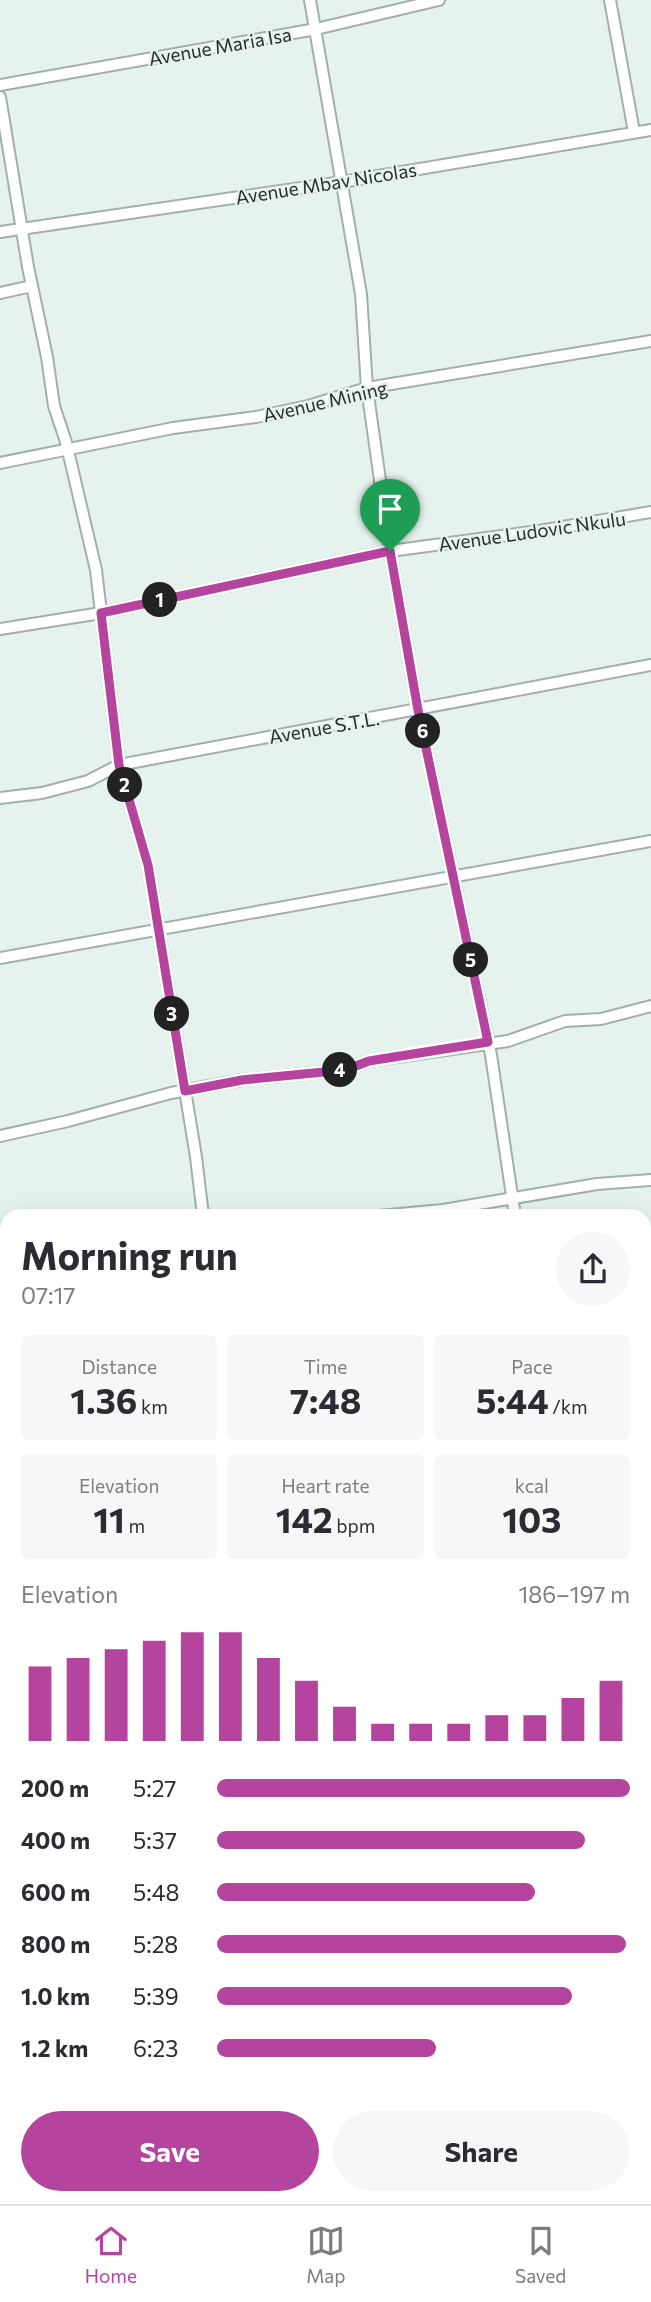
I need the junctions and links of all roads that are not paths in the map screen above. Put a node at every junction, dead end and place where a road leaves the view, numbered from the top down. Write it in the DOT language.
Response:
graph roads {
  1 [pos="310,0"];
  2 [pos="439,0"];
  3 [pos="610,0"];
  4 [pos="316,29"];
  5 [pos="0,86"];
  6 [pos="0,97"];
  7 [pos="651,130"];
  8 [pos="634,132"];
  9 [pos="342,182"];
  10 [pos="22,228"];
  11 [pos="0,232"];
  12 [pos="32,286"];
  13 [pos="0,293"];
  14 [pos="651,341"];
  15 [pos="367,388"];
  16 [pos="68,450"];
  17 [pos="0,463"];
  18 [pos="651,512"];
  19 [pos="390,551"];
  20 [pos="101,613"];
  21 [pos="0,629"];
  22 [pos="651,665"];
  23 [pos="418,710"];
  24 [pos="119,765"];
  25 [pos="0,799"];
  26 [pos="651,841"];
  27 [pos="453,877"];
  28 [pos="159,930"];
  29 [pos="0,958"];
  30 [pos="651,1006"];
  31 [pos="488,1042"];
  32 [pos="185,1091"];
  33 [pos="0,1136"];
  34 [pos="651,1180"];
  35 [pos="512,1198"];
  36 [pos="202,1209"];
  37 [pos="449,1209"];
  38 [pos="514,1209"];
  1 -- 4 [label="street"];
  2 -- 4 [label="street, Avenue Maria Isa"];
  3 -- 8 [label="street"];
  4 -- 5 [label="street, Avenue Maria Isa"];
  4 -- 9 [label="street"];
  6 -- 10 [label="street"];
  7 -- 8 [label="street, Avenue Mbav Nicolas"];
  8 -- 9 [label="street, Avenue Mbav Nicolas"];
  9 -- 10 [label="street, Avenue Mbav Nicolas"];
  9 -- 15 [label="street"];
  10 -- 11 [label="street, Avenue Mbav Nicolas"];
  10 -- 12 [label="street"];
  12 -- 13 [label="street"];
  12 -- 16 [label="street"];
  14 -- 15 [label="street, Avenue Mining"];
  15 -- 16 [label="street, Avenue Mining"];
  15 -- 19 [label="street"];
  16 -- 17 [label="street, Avenue Mining"];
  16 -- 20 [label="street"];
  18 -- 19 [label="street, Avenue Ludovic Nkulu"];
  19 -- 20 [label="street, Avenue Ludovic Nkulu"];
  19 -- 23 [label="street"];
  20 -- 21 [label="street, Avenue Ludovic Nkulu"];
  20 -- 24 [label="street"];
  22 -- 23 [label="street, Avenue S.T.L."];
  23 -- 24 [label="street, Avenue S.T.L."];
  23 -- 27 [label="street"];
  24 -- 25 [label="street, Avenue S.T.L."];
  24 -- 28 [label="street"];
  26 -- 27 [label="street"];
  27 -- 28 [label="street"];
  27 -- 31 [label="street"];
  28 -- 29 [label="street"];
  28 -- 32 [label="street"];
  30 -- 31 [label="street"];
  31 -- 32 [label="street"];
  31 -- 35 [label="street"];
  32 -- 33 [label="street"];
  32 -- 36 [label="street"];
  34 -- 35 [label="street"];
  35 -- 37 [label="street"];
  35 -- 38 [label="street"];
}
